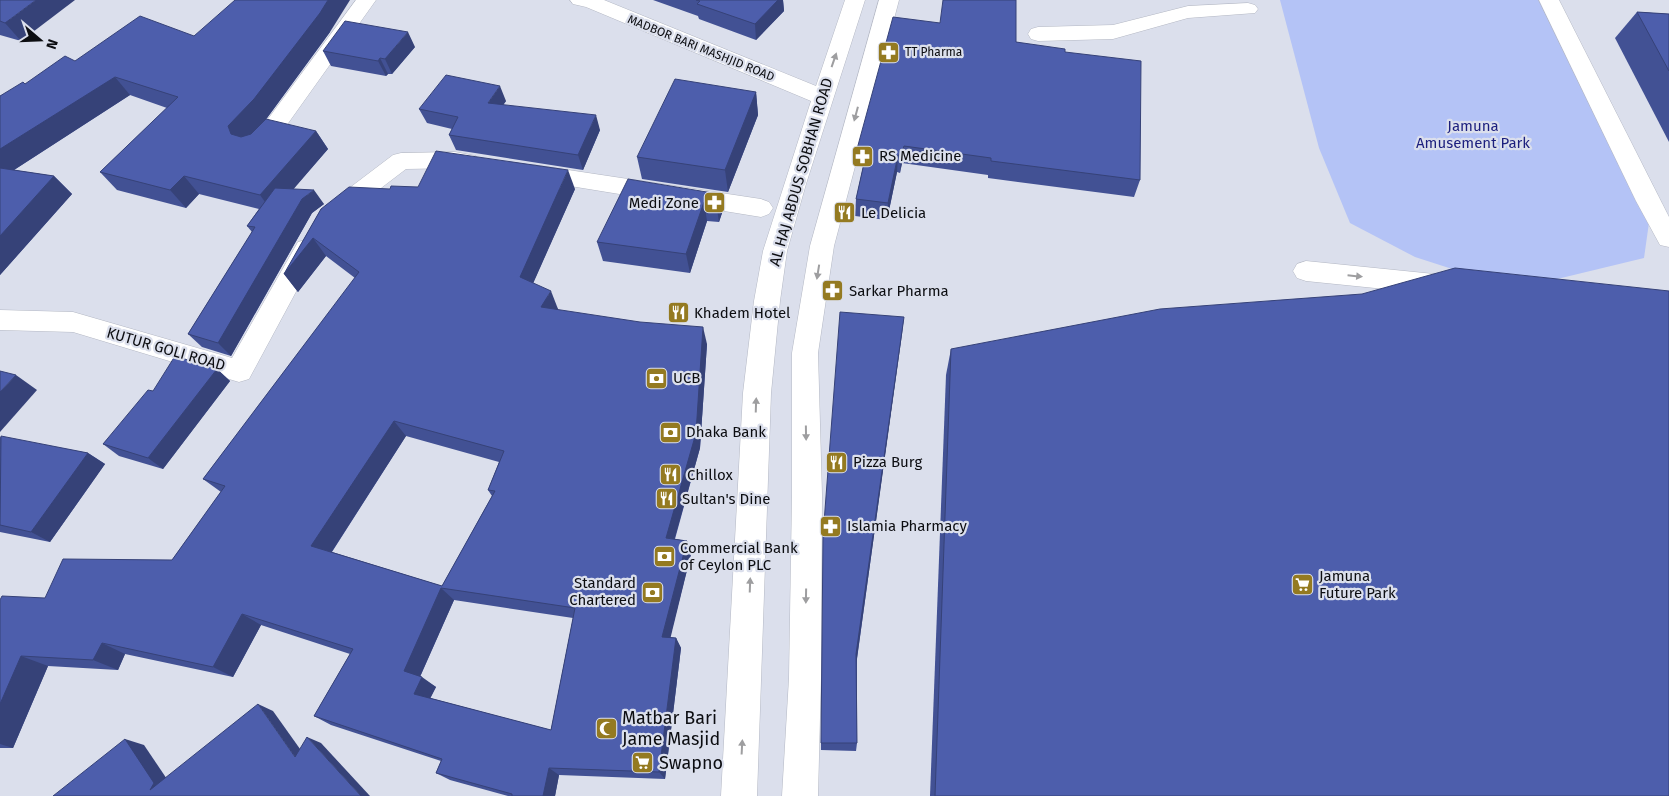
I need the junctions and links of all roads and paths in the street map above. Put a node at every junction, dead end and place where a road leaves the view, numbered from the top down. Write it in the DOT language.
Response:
graph roads {
  1 [pos="366,0"];
  2 [pos="580,0"];
  3 [pos="855,0"];
  4 [pos="889,0"];
  5 [pos="1152,0"];
  6 [pos="1549,0"];
  7 [pos="1248,9"];
  8 [pos="1154,22"];
  9 [pos="1038,34"];
  10 [pos="821,97"];
  11 [pos="254,145"];
  12 [pos="761,208"];
  13 [pos="1669,238"];
  14 [pos="1306,271"];
  15 [pos="1463,287"];
  16 [pos="0,320"];
  17 [pos="739,796"];
  18 [pos="800,796"];
  1 -- 11 [label="street"];
  2 -- 10 [label="street, MADBOR BARI MASHJID ROAD"];
  10 -- 3 [label="street, AL HAJ ABDUS SOBHAN ROAD, one-way"];
  4 -- 18 [label="street, one-way"];
  5 -- 8 [label="street"];
  6 -- 13 [label="street"];
  7 -- 8 [label="street"];
  8 -- 9 [label="street"];
  17 -- 10 [label="street, AL HAJ ABDUS SOBHAN ROAD, one-way"];
  12 -- 16 [label="street, KUTUR GOLI ROAD"];
  14 -- 15 [label="street, one-way"];
}
